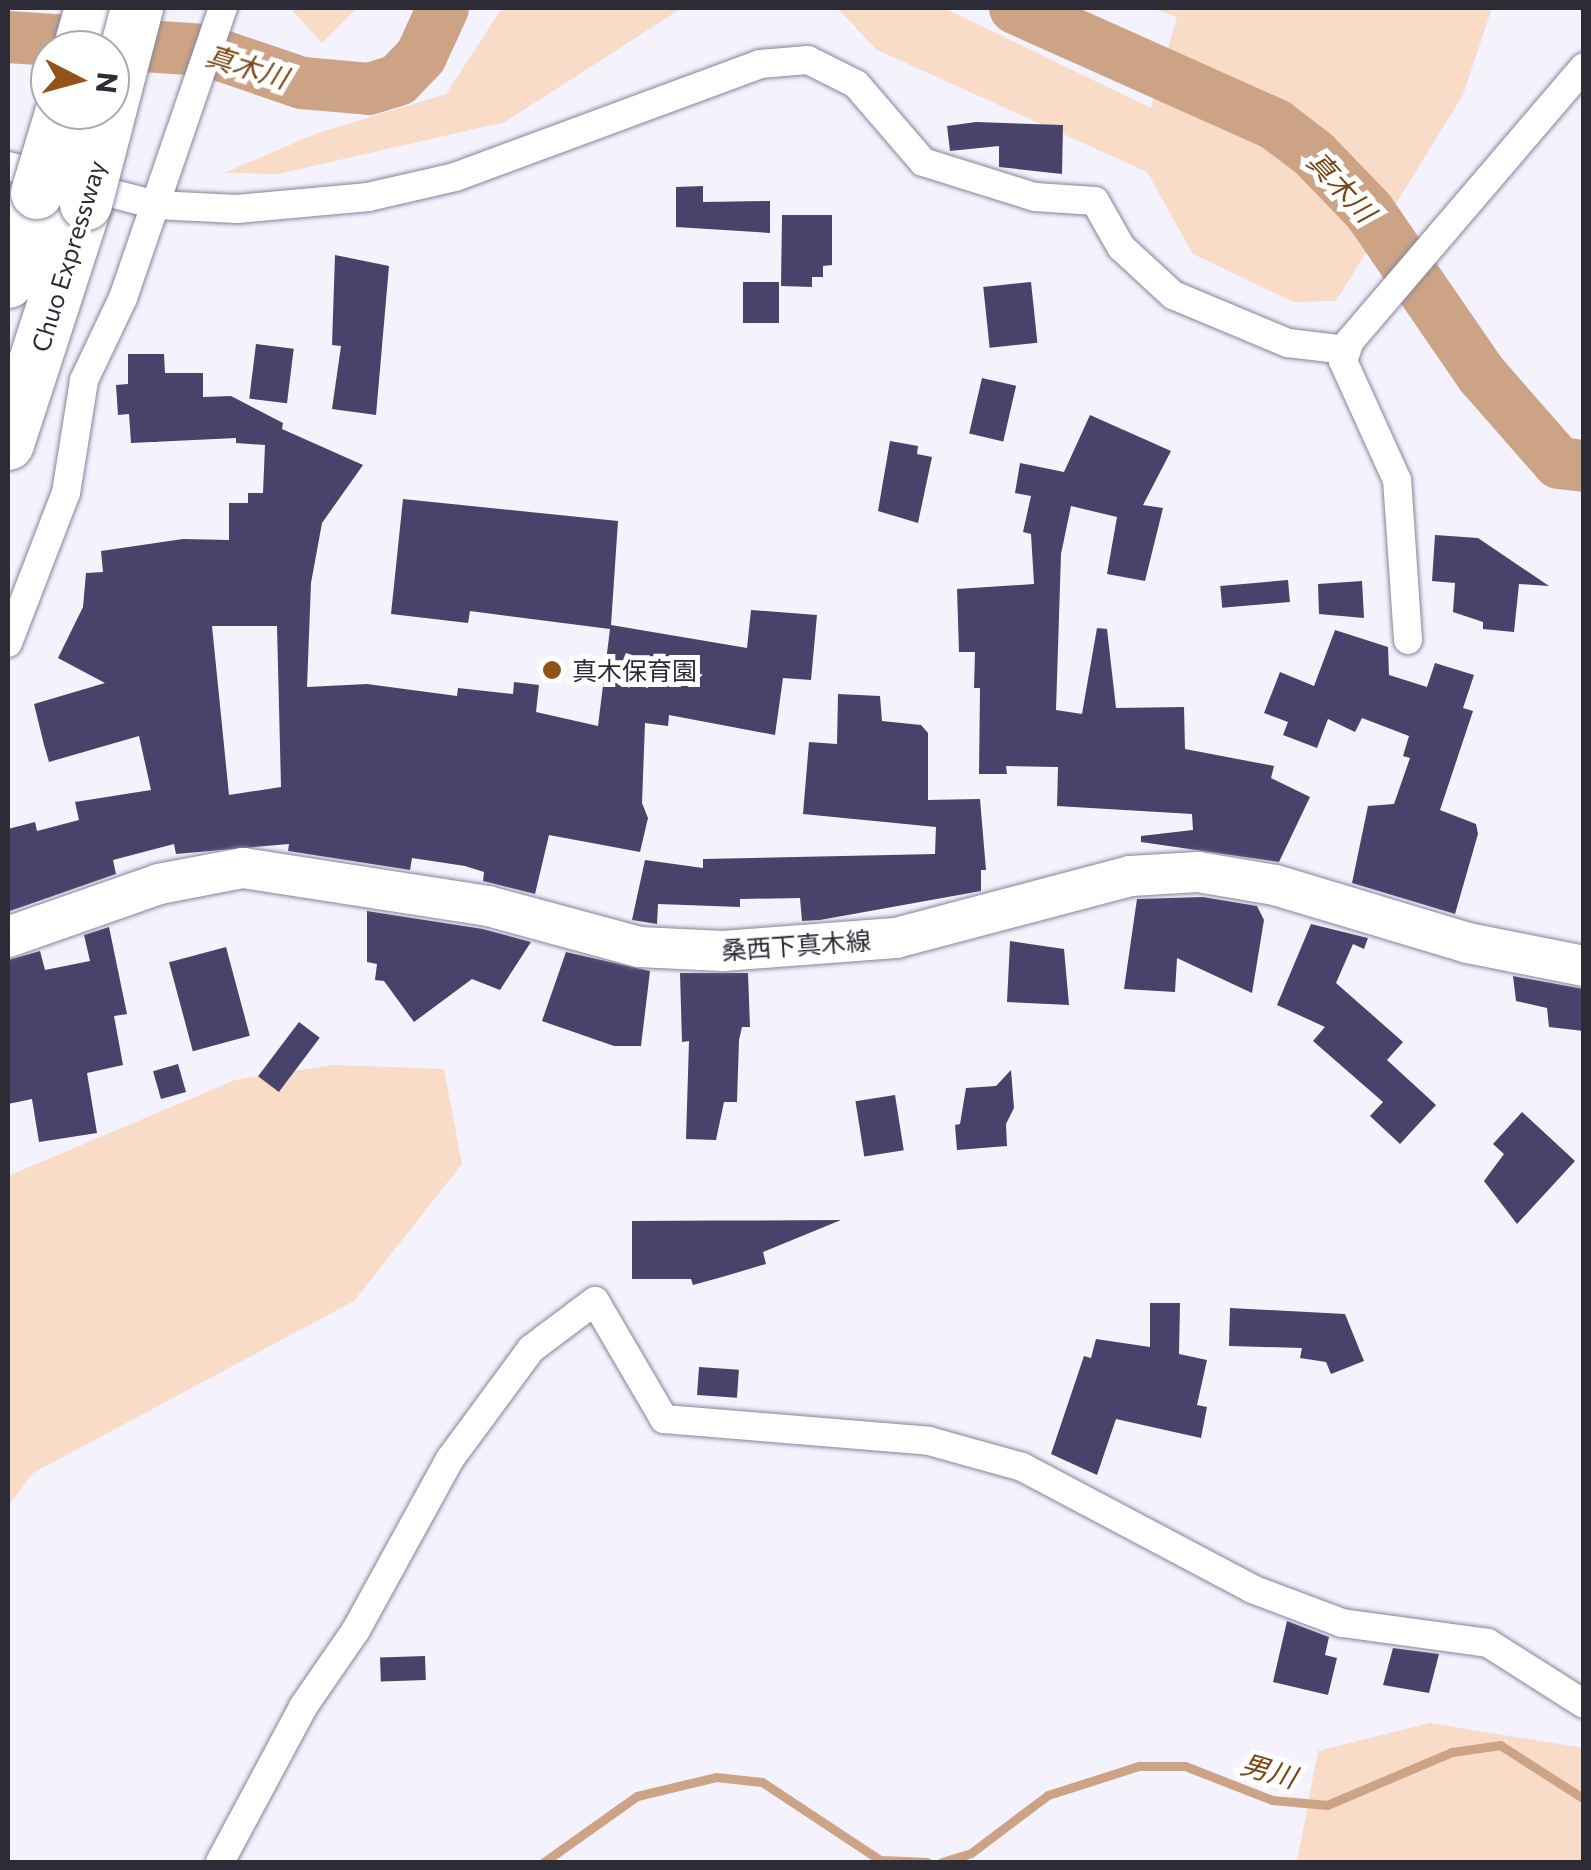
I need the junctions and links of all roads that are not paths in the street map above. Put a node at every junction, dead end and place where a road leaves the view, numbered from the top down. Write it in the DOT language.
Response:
graph roads {
  1 [pos="137,8"];
  2 [pos="223,8"];
  3 [pos="1584,67"];
  4 [pos="57,130"];
  5 [pos="44,187"];
  6 [pos="156,206"];
  7 [pos="8,282"];
  8 [pos="1347,350"];
  9 [pos="8,444"];
  10 [pos="1408,640"];
  11 [pos="8,644"];
  12 [pos="8,937"];
  13 [pos="1584,966"];
  14 [pos="1584,1704"];
  15 [pos="220,1862"];
  1 -- 5 [label="highway, Chuo Expressway, bridge"];
  2 -- 6 [label="street"];
  3 -- 8 [label="street"];
  4 -- 5 [label="highway, Chuo Expressway, bridge"];
  5 -- 6 [label="street"];
  5 -- 7 [label="highway, Chuo Expressway"];
  5 -- 9 [label="highway, Chuo Expressway"];
  6 -- 8 [label="street"];
  6 -- 11 [label="street"];
  8 -- 10 [label="street"];
  12 -- 13 [label="main road, 桑西下真木線"];
  14 -- 15 [label="street"];
}
